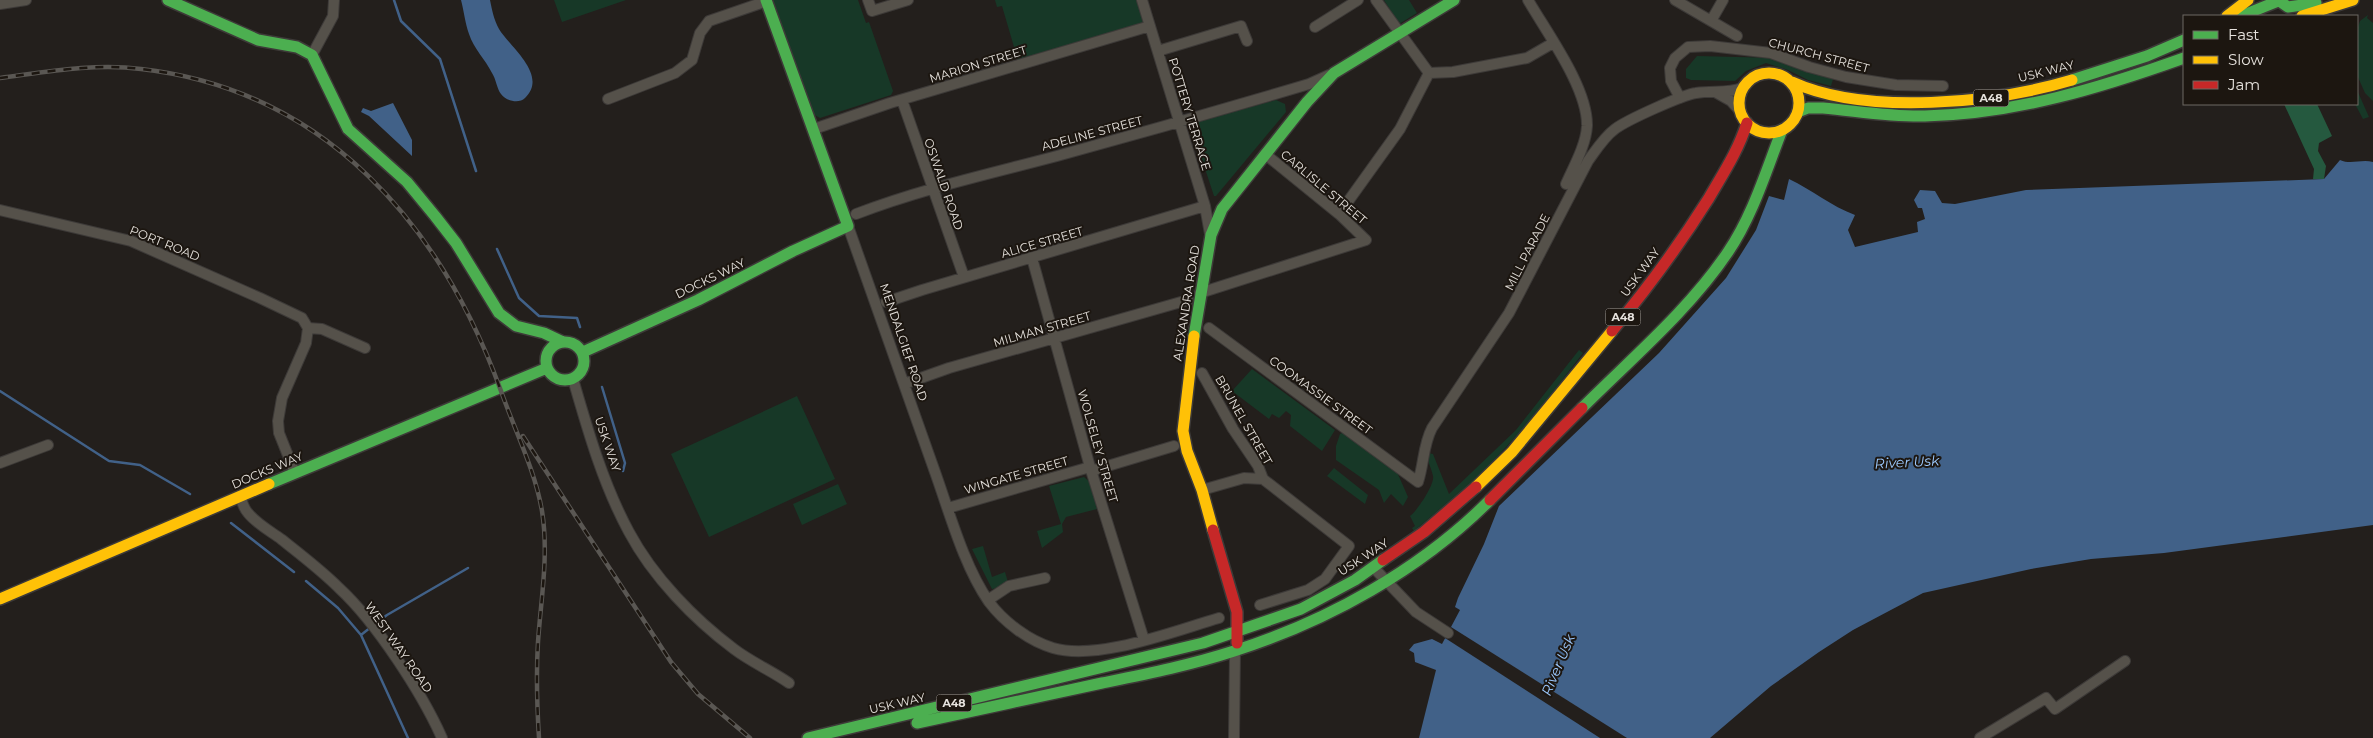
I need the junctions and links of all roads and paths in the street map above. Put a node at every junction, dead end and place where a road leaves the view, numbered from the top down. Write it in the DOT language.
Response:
graph roads {
  1 [pos="26,0"];
  2 [pos="168,0"];
  3 [pos="334,0"];
  4 [pos="767,0"];
  5 [pos="868,0"];
  6 [pos="908,0"];
  7 [pos="1142,0"];
  8 [pos="1358,0"];
  9 [pos="1376,0"];
  10 [pos="1454,0"];
  11 [pos="1528,0"];
  12 [pos="1675,0"];
  13 [pos="1723,0"];
  14 [pos="2248,0"];
  15 [pos="2328,0"];
  16 [pos="2353,0"];
  17 [pos="0,4"];
  18 [pos="2284,4"];
  19 [pos="2228,15"];
  20 [pos="2245,15"];
  21 [pos="2305,15"];
  22 [pos="1711,21"];
  23 [pos="1150,26"];
  24 [pos="1315,27"];
  25 [pos="1401,33"];
  26 [pos="1737,36"];
  27 [pos="2183,40"];
  28 [pos="1247,41"];
  29 [pos="1553,43"];
  30 [pos="1158,51"];
  31 [pos="312,55"];
  32 [pos="2183,58"];
  33 [pos="1334,73"];
  34 [pos="1429,73"];
  35 [pos="1792,82"];
  36 [pos="1943,86"];
  37 [pos="1742,88"];
  38 [pos="1714,92"];
  39 [pos="608,98"];
  40 [pos="1680,98"];
  41 [pos="902,100"];
  42 [pos="1739,110"];
  43 [pos="1798,112"];
  44 [pos="1179,123"];
  45 [pos="1747,124"];
  46 [pos="814,129"];
  47 [pos="1782,130"];
  48 [pos="1265,154"];
  49 [pos="1566,184"];
  50 [pos="932,189"];
  51 [pos="1204,206"];
  52 [pos="0,210"];
  53 [pos="856,214"];
  54 [pos="1339,214"];
  55 [pos="848,226"];
  56 [pos="1211,235"];
  57 [pos="1032,258"];
  58 [pos="964,277"];
  59 [pos="1200,293"];
  60 [pos="1188,300"];
  61 [pos="886,302"];
  62 [pos="308,328"];
  63 [pos="1209,328"];
  64 [pos="532,331"];
  65 [pos="1056,339"];
  66 [pos="562,342"];
  67 [pos="365,348"];
  68 [pos="583,352"];
  69 [pos="547,354"];
  70 [pos="547,368"];
  71 [pos="1202,373"];
  72 [pos="573,379"];
  73 [pos="904,384"];
  74 [pos="48,444"];
  75 [pos="1174,446"];
  76 [pos="0,463"];
  77 [pos="1091,469"];
  78 [pos="295,473"];
  79 [pos="1263,479"];
  80 [pos="1418,482"];
  81 [pos="1202,490"];
  82 [pos="240,496"];
  83 [pos="948,508"];
  84 [pos="1373,567"];
  85 [pos="1045,578"];
  86 [pos="1387,582"];
  87 [pos="0,599"];
  88 [pos="988,600"];
  89 [pos="1260,606"];
  90 [pos="1219,618"];
  91 [pos="1238,632"];
  92 [pos="1448,633"];
  93 [pos="1144,640"];
  94 [pos="1235,651"];
  95 [pos="2125,661"];
  96 [pos="789,683"];
  97 [pos="442,738"];
  98 [pos="808,738"];
  99 [pos="850,738"];
  100 [pos="1234,738"];
  101 [pos="1980,738"];
  1 -- 17 [label="street"];
  2 -- 31 [label="main road"];
  3 -- 31 [label="street"];
  4 -- 39 [label="street"];
  4 -- 46 [label="main road, MENDALGIEF ROAD"];
  5 -- 6 [label="street"];
  7 -- 23 [label="street, POTTERY TERRACE"];
  8 -- 24 [label="street"];
  9 -- 25 [label="street"];
  10 -- 25 [label="main road, ALEXANDRA ROAD"];
  11 -- 29 [label="street"];
  12 -- 22 [label="street"];
  13 -- 22 [label="street"];
  14 -- 19 [label="main road"];
  15 -- 18 [label="main road"];
  16 -- 21 [label="main road"];
  18 -- 20 [label="main road"];
  22 -- 26 [label="street"];
  23 -- 30 [label="street, POTTERY TERRACE"];
  23 -- 41 [label="street, MARION STREET"];
  25 -- 33 [label="main road, ALEXANDRA ROAD"];
  25 -- 34 [label="street"];
  27 -- 35 [label="main road, USK WAY / A48"];
  28 -- 30 [label="street"];
  29 -- 34 [label="street"];
  29 -- 49 [label="street"];
  30 -- 44 [label="street, POTTERY TERRACE"];
  31 -- 64 [label="main road"];
  32 -- 43 [label="main road, A48"];
  33 -- 44 [label="street, ADELINE STREET"];
  33 -- 48 [label="main road, ALEXANDRA ROAD"];
  34 -- 54 [label="street"];
  35 -- 37 [label="main road, A48"];
  35 -- 43 [label="main road"];
  36 -- 40 [label="street, CHURCH STREET"];
  37 -- 38 [label="street, MILL PARADE"];
  37 -- 42 [label="main road"];
  38 -- 40 [label="street, MILL PARADE"];
  38 -- 42 [label="street"];
  40 -- 80 [label="street, MILL PARADE"];
  41 -- 46 [label="street, MARION STREET"];
  41 -- 50 [label="street, OSWALD ROAD"];
  42 -- 45 [label="main road"];
  43 -- 47 [label="main road, A48"];
  44 -- 50 [label="street, ADELINE STREET"];
  44 -- 51 [label="street, POTTERY TERRACE"];
  45 -- 47 [label="main road"];
  45 -- 84 [label="main road, USK WAY / A48"];
  46 -- 55 [label="main road, MENDALGIEF ROAD"];
  47 -- 86 [label="main road, USK WAY / A48"];
  48 -- 54 [label="street, CARLISLE STREET"];
  48 -- 56 [label="main road, ALEXANDRA ROAD"];
  50 -- 53 [label="street, ADELINE STREET"];
  50 -- 58 [label="street, OSWALD ROAD"];
  51 -- 56 [label="street, POTTERY TERRACE"];
  51 -- 57 [label="street, ALICE STREET"];
  52 -- 62 [label="street, PORT ROAD"];
  54 -- 59 [label="street, CARLISLE STREET"];
  55 -- 68 [label="main road, DOCKS WAY"];
  55 -- 73 [label="street, MENDALGIEF ROAD"];
  56 -- 59 [label="main road, ALEXANDRA ROAD"];
  57 -- 58 [label="street, ALICE STREET"];
  57 -- 65 [label="street, WOLSELEY STREET"];
  58 -- 61 [label="street, ALICE STREET"];
  59 -- 81 [label="main road, ALEXANDRA ROAD"];
  60 -- 65 [label="street, MILMAN STREET"];
  62 -- 67 [label="street"];
  62 -- 78 [label="street"];
  63 -- 80 [label="street, COOMASSIE STREET"];
  64 -- 66 [label="main road"];
  64 -- 69 [label="main road"];
  65 -- 73 [label="street, MILMAN STREET"];
  65 -- 77 [label="street, WOLSELEY STREET"];
  66 -- 68 [label="main road"];
  66 -- 69 [label="main road"];
  68 -- 72 [label="main road"];
  69 -- 70 [label="main road"];
  70 -- 72 [label="main road"];
  70 -- 78 [label="main road, DOCKS WAY"];
  71 -- 79 [label="street, BRUNEL STREET"];
  72 -- 96 [label="street, USK WAY"];
  73 -- 83 [label="street, MENDALGIEF ROAD"];
  74 -- 76 [label="street"];
  75 -- 77 [label="street, WINGATE STREET"];
  77 -- 83 [label="street, WINGATE STREET"];
  77 -- 93 [label="street, WOLSELEY STREET"];
  78 -- 82 [label="main road, DOCKS WAY"];
  79 -- 81 [label="street, BRUNEL STREET"];
  79 -- 89 [label="street, BRUNEL STREET"];
  81 -- 91 [label="main road, ALEXANDRA ROAD"];
  82 -- 87 [label="main road, DOCKS WAY"];
  82 -- 97 [label="street, WEST WAY ROAD"];
  83 -- 88 [label="street, MENDALGIEF ROAD"];
  84 -- 86 [label="street"];
  84 -- 91 [label="main road, USK WAY / A48"];
  85 -- 88 [label="street"];
  86 -- 92 [label="street"];
  86 -- 94 [label="main road, USK WAY / A48"];
  88 -- 93 [label="street, MENDALGIEF ROAD"];
  90 -- 93 [label="street, MENDALGIEF ROAD"];
  91 -- 94 [label="main road, ALEXANDRA ROAD"];
  91 -- 98 [label="main road, USK WAY / A48"];
  94 -- 99 [label="main road, USK WAY / A48"];
  94 -- 100 [label="street"];
  95 -- 101 [label="street"];
}
